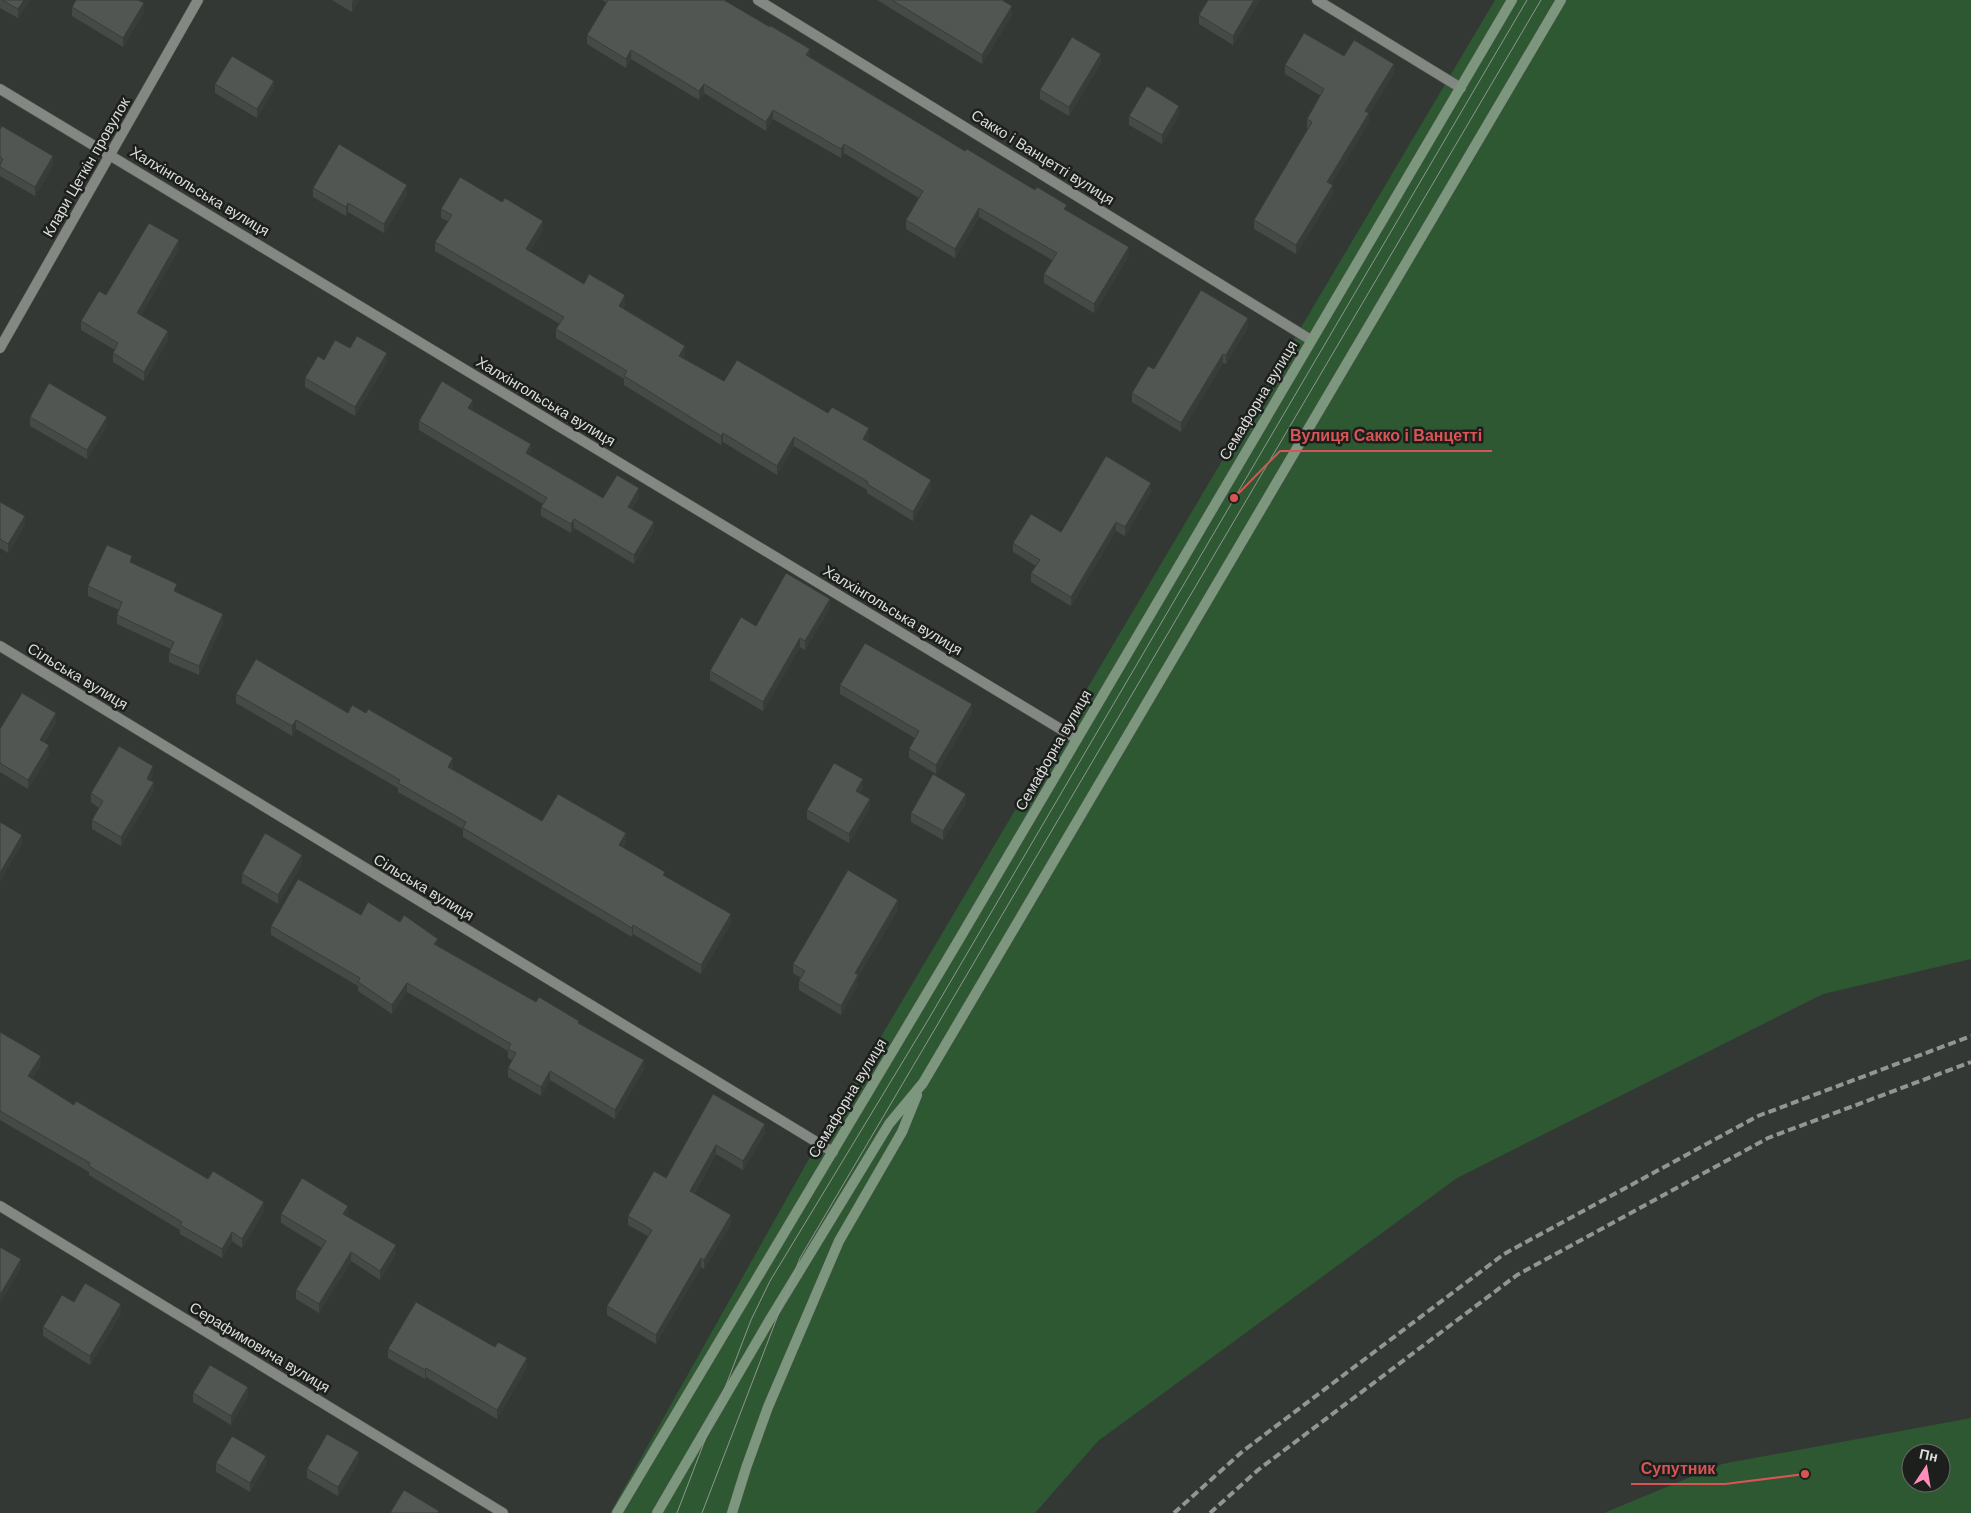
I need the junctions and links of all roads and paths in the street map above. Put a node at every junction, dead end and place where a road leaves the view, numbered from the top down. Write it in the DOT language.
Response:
graph roads {
  1 [pos="198,0"];
  2 [pos="758,0"];
  3 [pos="1317,0"];
  4 [pos="1512,0"];
  5 [pos="1561,0"];
  6 [pos="1461,88"];
  7 [pos="0,89"];
  8 [pos="110,154"];
  9 [pos="1311,340"];
  10 [pos="0,348"];
  11 [pos="0,646"];
  12 [pos="1077,739"];
  13 [pos="923,1083"];
  14 [pos="833,1152"];
  15 [pos="0,1206"];
  16 [pos="503,1513"];
  17 [pos="617,1513"];
  18 [pos="657,1513"];
  19 [pos="732,1513"];
  1 -- 8 [label="street, Клари Цеткін провулок"];
  2 -- 9 [label="street, Сакко і Ванцетті вулиця"];
  3 -- 6 [label="street"];
  4 -- 6 [label="main road, Семафорна вулиця"];
  5 -- 13 [label="main road"];
  6 -- 9 [label="main road, Семафорна вулиця"];
  7 -- 8 [label="street, Халхінгольська вулиця"];
  8 -- 10 [label="street, Клари Цеткін провулок"];
  8 -- 12 [label="street, Халхінгольська вулиця"];
  9 -- 12 [label="main road, Семафорна вулиця"];
  11 -- 14 [label="street, Сільська вулиця"];
  12 -- 14 [label="main road, Семафорна вулиця"];
  13 -- 18 [label="main road"];
  13 -- 19 [label="main road"];
  14 -- 17 [label="main road, Семафорна вулиця"];
  15 -- 16 [label="street, Серафимовича вулиця"];
}
